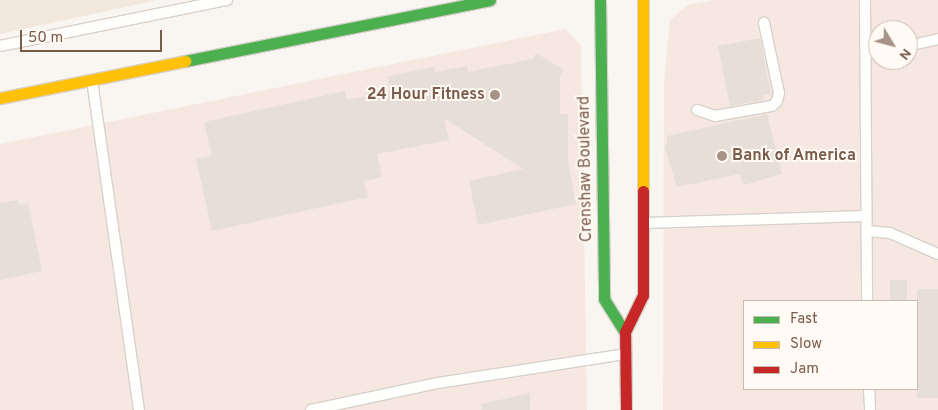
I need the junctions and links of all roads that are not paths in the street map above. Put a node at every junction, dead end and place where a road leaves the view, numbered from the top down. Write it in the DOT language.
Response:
graph roads {
  1 [pos="227,0"];
  2 [pos="490,0"];
  3 [pos="600,0"];
  4 [pos="643,0"];
  5 [pos="866,0"];
  6 [pos="464,2"];
  7 [pos="764,24"];
  8 [pos="938,39"];
  9 [pos="918,44"];
  10 [pos="0,46"];
  11 [pos="866,53"];
  12 [pos="92,80"];
  13 [pos="0,98"];
  14 [pos="697,110"];
  15 [pos="866,216"];
  16 [pos="643,223"];
  17 [pos="867,231"];
  18 [pos="938,254"];
  19 [pos="867,300"];
  20 [pos="625,332"];
  21 [pos="625,354"];
  22 [pos="869,390"];
  23 [pos="139,410"];
  24 [pos="311,410"];
  25 [pos="626,410"];
  26 [pos="870,410"];
  1 -- 10 [label="lane"];
  2 -- 6 [label="main road"];
  3 -- 20 [label="main road, Crenshaw Boulevard"];
  4 -- 16 [label="main road"];
  5 -- 11 [label="lane"];
  6 -- 12 [label="main road"];
  7 -- 14 [label="lane"];
  8 -- 9 [label="lane"];
  11 -- 15 [label="lane"];
  12 -- 13 [label="main road"];
  12 -- 23 [label="lane"];
  15 -- 16 [label="lane"];
  15 -- 17 [label="lane"];
  16 -- 20 [label="main road"];
  17 -- 18 [label="lane"];
  17 -- 19 [label="lane"];
  20 -- 21 [label="main road"];
  21 -- 24 [label="lane"];
  21 -- 25 [label="main road"];
  22 -- 26 [label="lane"];
}
